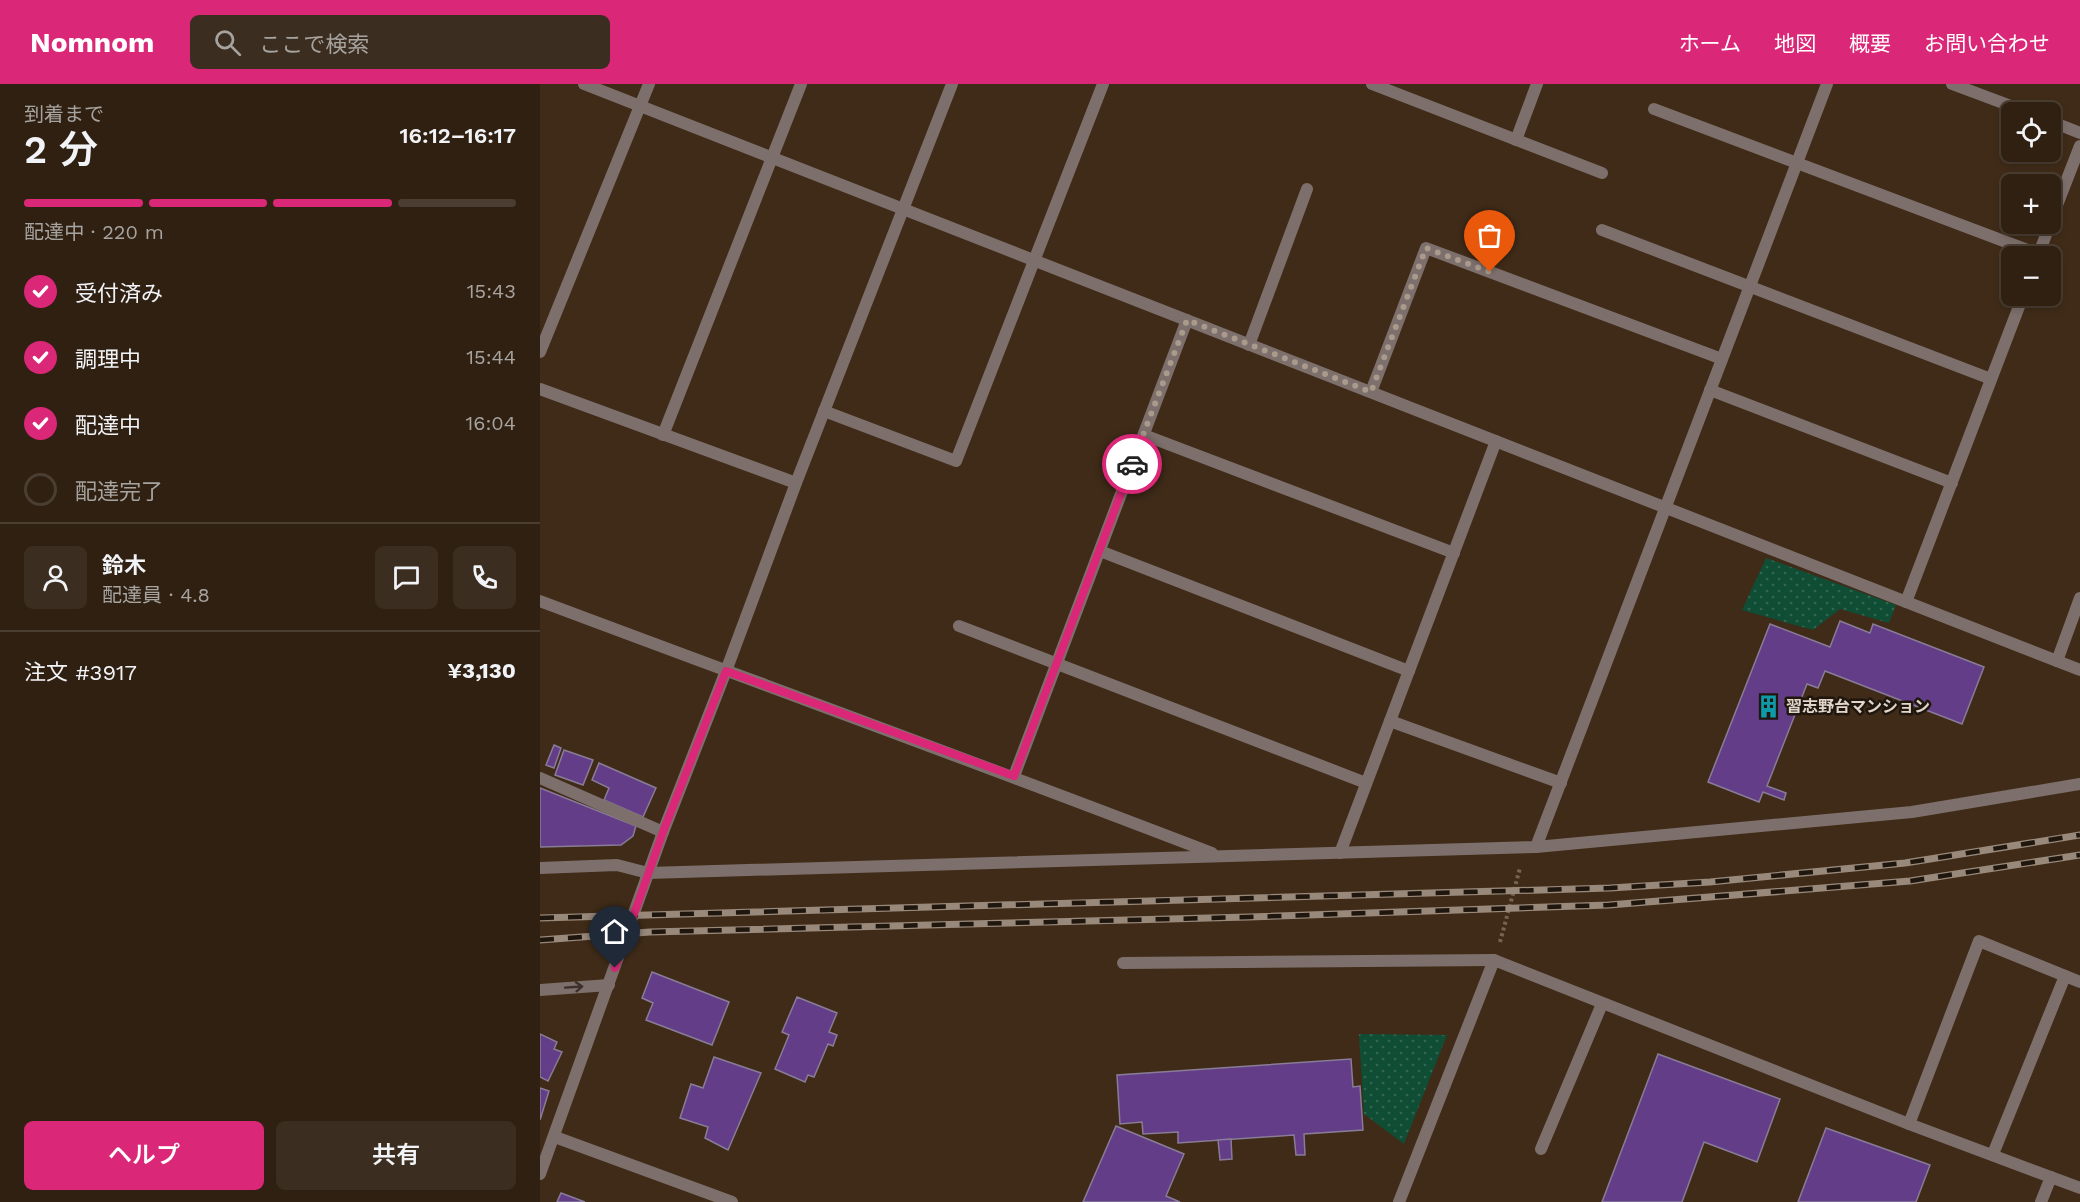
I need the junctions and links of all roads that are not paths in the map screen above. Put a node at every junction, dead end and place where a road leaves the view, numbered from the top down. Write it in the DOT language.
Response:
graph roads {
  1 [pos="585,84"];
  2 [pos="649,84"];
  3 [pos="801,84"];
  4 [pos="952,84"];
  5 [pos="1103,84"];
  6 [pos="1372,84"];
  7 [pos="1537,84"];
  8 [pos="1827,84"];
  9 [pos="1952,84"];
  10 [pos="1398,89"];
  11 [pos="2001,102"];
  12 [pos="640,106"];
  13 [pos="1654,109"];
  14 [pos="2061,126"];
  15 [pos="2080,133"];
  16 [pos="1516,140"];
  17 [pos="2080,146"];
  18 [pos="772,158"];
  19 [pos="1797,163"];
  20 [pos="1602,173"];
  21 [pos="1307,189"];
  22 [pos="2061,195"];
  23 [pos="903,209"];
  24 [pos="1602,230"];
  25 [pos="2014,246"];
  26 [pos="1034,260"];
  27 [pos="1749,286"];
  28 [pos="2019,306"];
  29 [pos="1187,320"];
  30 [pos="1249,345"];
  31 [pos="540,352"];
  32 [pos="1722,359"];
  33 [pos="1991,379"];
  34 [pos="540,389"];
  35 [pos="1710,390"];
  36 [pos="1371,392"];
  37 [pos="825,411"];
  38 [pos="663,435"];
  39 [pos="1144,435"];
  40 [pos="1496,441"];
  41 [pos="796,483"];
  42 [pos="1952,483"];
  43 [pos="1665,508"];
  44 [pos="1100,551"];
  45 [pos="1454,553"];
  46 [pos="2080,598"];
  47 [pos="540,601"];
  48 [pos="1906,603"];
  49 [pos="959,626"];
  50 [pos="2057,661"];
  51 [pos="1056,664"];
  52 [pos="2080,670"];
  53 [pos="726,671"];
  54 [pos="1408,671"];
  55 [pos="1390,721"];
  56 [pos="1014,776"];
  57 [pos="540,778"];
  58 [pos="1366,783"];
  59 [pos="1561,783"];
  60 [pos="2080,784"];
  61 [pos="663,832"];
  62 [pos="1531,847"];
  63 [pos="1340,853"];
  64 [pos="1218,856"];
  65 [pos="540,868"];
  66 [pos="648,873"];
  67 [pos="1494,960"];
  68 [pos="1124,963"];
  69 [pos="2065,976"];
  70 [pos="2080,982"];
  71 [pos="609,985"];
  72 [pos="540,990"];
  73 [pos="1602,1004"];
  74 [pos="1909,1124"];
  75 [pos="555,1137"];
  76 [pos="1541,1149"];
  77 [pos="1993,1154"];
  78 [pos="540,1174"];
  79 [pos="2051,1177"];
  80 [pos="2080,1188"];
  81 [pos="1404,1201"];
  82 [pos="732,1202"];
  83 [pos="2041,1202"];
  1 -- 12 [label="street"];
  2 -- 12 [label="street"];
  3 -- 18 [label="street"];
  4 -- 23 [label="street"];
  5 -- 26 [label="street"];
  6 -- 10 [label="street"];
  7 -- 16 [label="street"];
  8 -- 19 [label="street"];
  9 -- 11 [label="street"];
  10 -- 16 [label="street"];
  12 -- 18 [label="street"];
  12 -- 31 [label="street"];
  13 -- 19 [label="street"];
  14 -- 15 [label="street"];
  16 -- 20 [label="street"];
  17 -- 22 [label="street"];
  18 -- 23 [label="street"];
  18 -- 38 [label="street"];
  19 -- 25 [label="street"];
  19 -- 27 [label="street"];
  21 -- 30 [label="street"];
  23 -- 26 [label="street"];
  23 -- 37 [label="street"];
  24 -- 27 [label="street"];
  26 -- 29 [label="street"];
  26 -- 37 [label="street"];
  27 -- 32 [label="street"];
  27 -- 33 [label="street"];
  28 -- 33 [label="street"];
  29 -- 30 [label="street"];
  29 -- 39 [label="street"];
  30 -- 36 [label="street"];
  32 -- 35 [label="street"];
  32 -- 36 [label="street"];
  33 -- 42 [label="street"];
  34 -- 38 [label="street"];
  35 -- 42 [label="street"];
  35 -- 43 [label="street"];
  36 -- 40 [label="street"];
  37 -- 41 [label="street"];
  38 -- 41 [label="street"];
  39 -- 44 [label="street"];
  39 -- 45 [label="street"];
  40 -- 43 [label="street"];
  40 -- 45 [label="street"];
  41 -- 53 [label="street"];
  42 -- 48 [label="street"];
  43 -- 48 [label="street"];
  43 -- 59 [label="street"];
  44 -- 51 [label="street"];
  44 -- 54 [label="street"];
  45 -- 54 [label="street"];
  46 -- 50 [label="street"];
  47 -- 53 [label="street"];
  48 -- 50 [label="street"];
  49 -- 51 [label="street"];
  50 -- 52 [label="street"];
  51 -- 56 [label="street"];
  51 -- 58 [label="street"];
  53 -- 56 [label="street"];
  53 -- 61 [label="street"];
  54 -- 55 [label="street"];
  55 -- 58 [label="street"];
  55 -- 59 [label="street"];
  56 -- 64 [label="street"];
  57 -- 61 [label="street"];
  58 -- 63 [label="street"];
  59 -- 62 [label="street"];
  60 -- 62 [label="street"];
  61 -- 66 [label="street"];
  62 -- 63 [label="street"];
  63 -- 64 [label="street"];
  64 -- 66 [label="street"];
  65 -- 66 [label="street"];
  66 -- 71 [label="street"];
  67 -- 68 [label="street"];
  67 -- 73 [label="street"];
  67 -- 81 [label="street"];
  69 -- 70 [label="street"];
  69 -- 74 [label="street"];
  69 -- 77 [label="street"];
  72 -- 71 [label="street, one-way"];
  71 -- 75 [label="street"];
  73 -- 74 [label="street"];
  73 -- 76 [label="street"];
  74 -- 77 [label="street"];
  75 -- 78 [label="street"];
  75 -- 82 [label="street"];
  77 -- 79 [label="street"];
  79 -- 80 [label="street"];
  79 -- 83 [label="street"];
}
